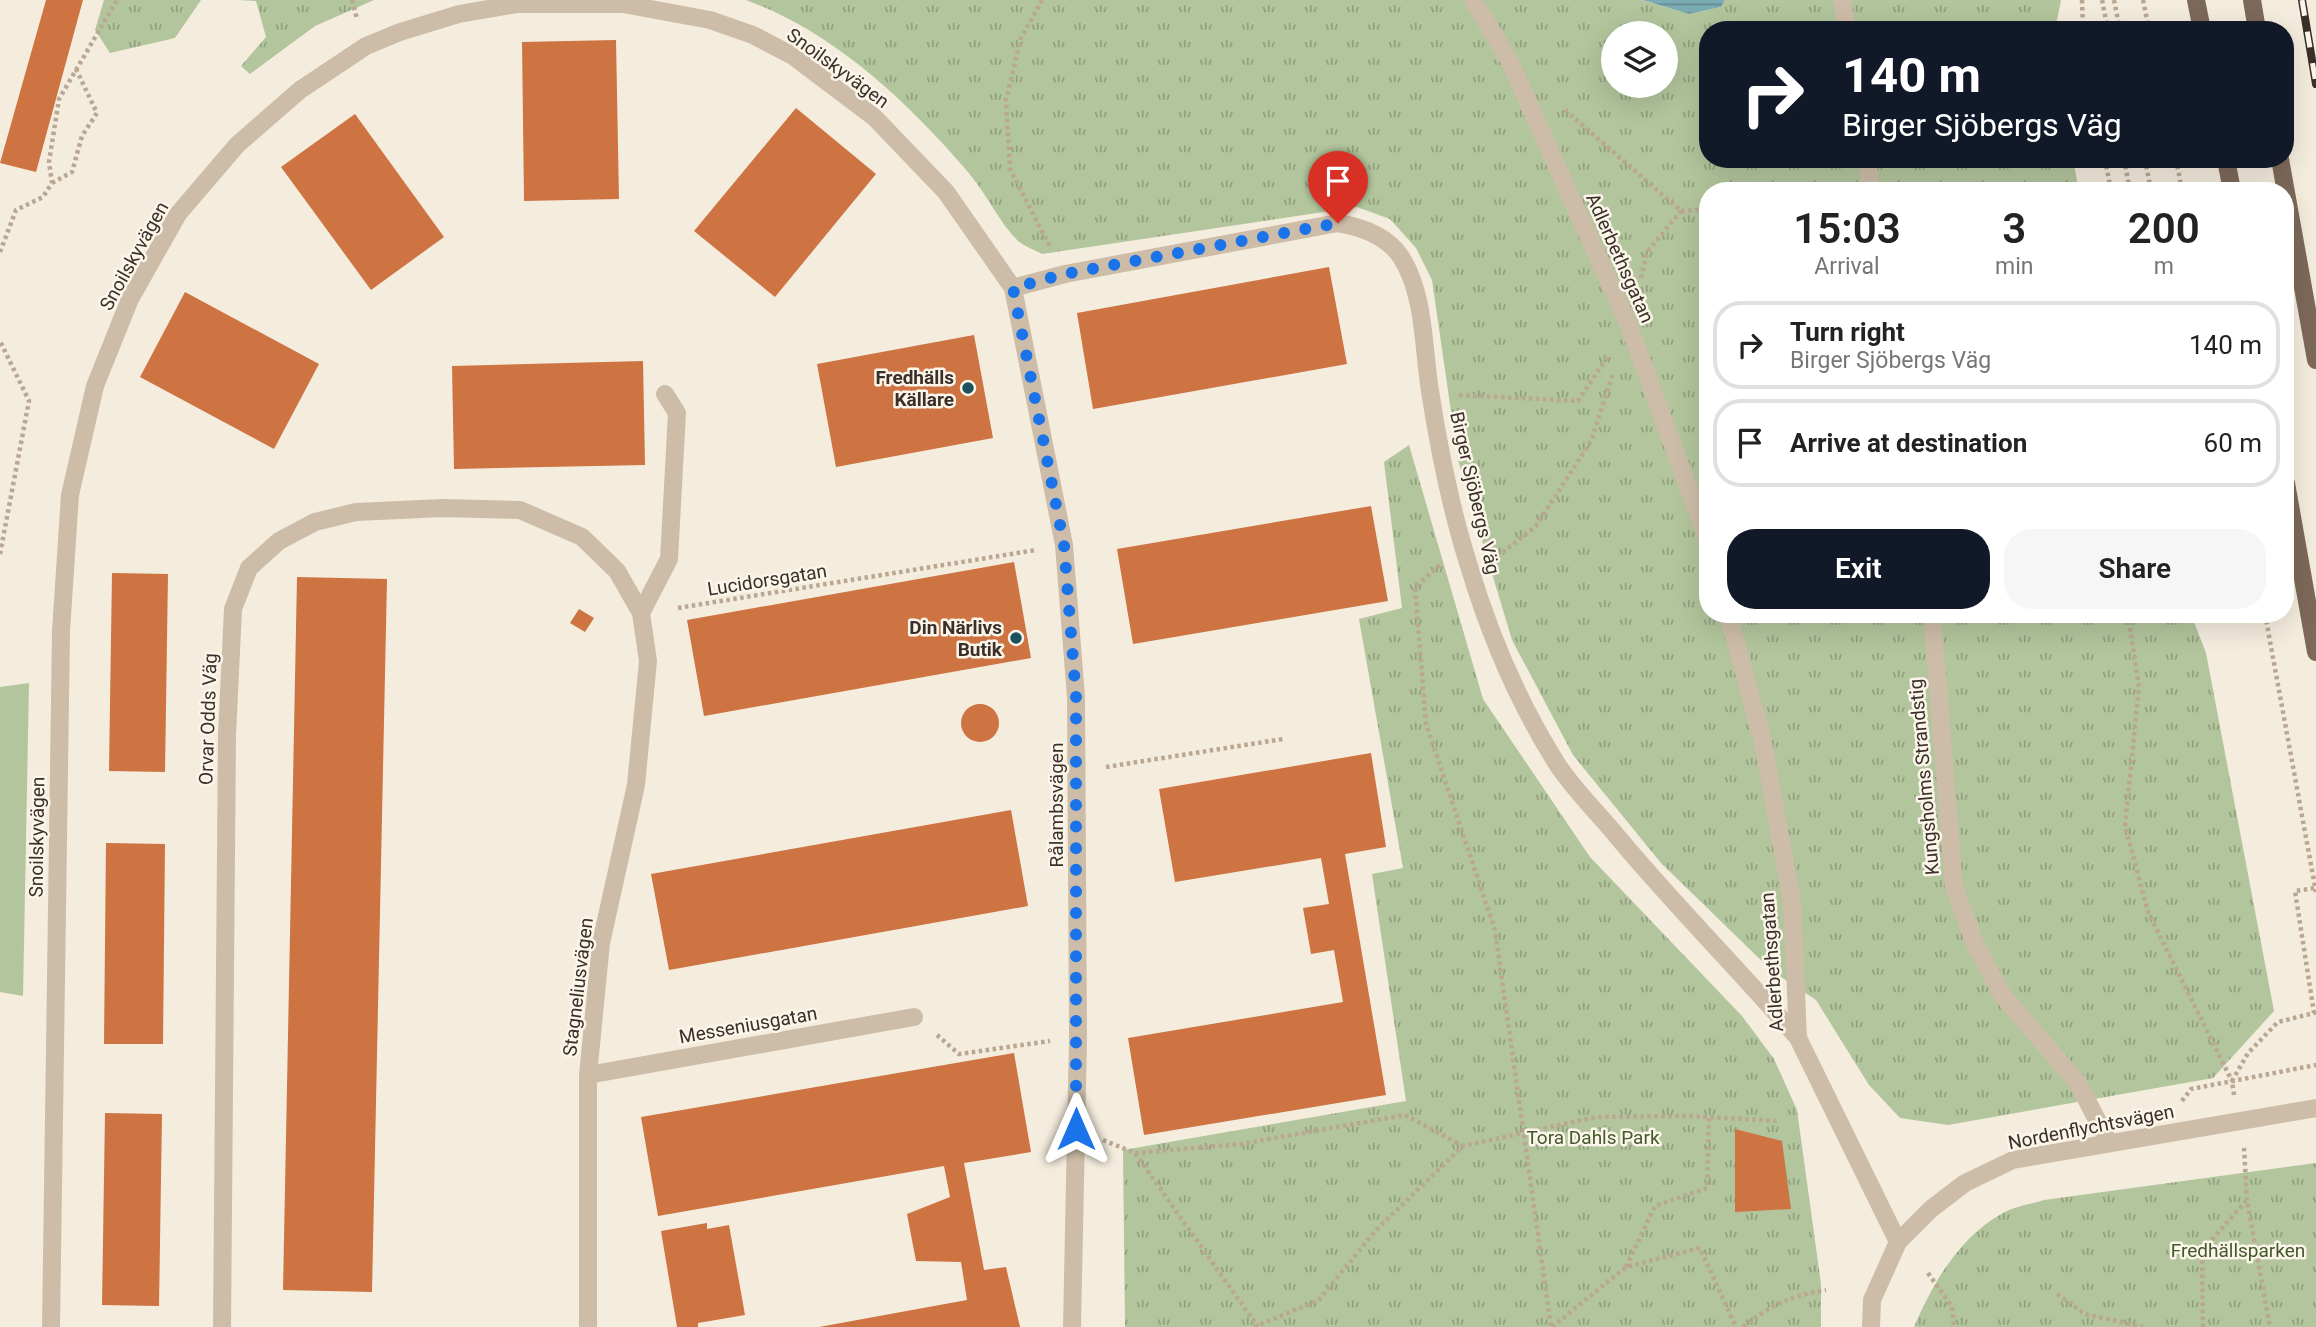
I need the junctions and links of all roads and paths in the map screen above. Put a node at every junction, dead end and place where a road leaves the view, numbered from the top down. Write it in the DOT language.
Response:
graph roads {
  1 [pos="117,0"];
  2 [pos="1042,0"];
  3 [pos="1473,0"];
  4 [pos="1842,0"];
  5 [pos="2082,0"];
  6 [pos="2102,0"];
  7 [pos="2114,0"];
  8 [pos="2143,0"];
  9 [pos="2196,0"];
  10 [pos="2252,0"];
  11 [pos="1846,21"];
  12 [pos="2083,21"];
  13 [pos="2106,21"];
  14 [pos="2118,21"];
  15 [pos="2148,21"];
  16 [pos="2200,21"];
  17 [pos="2256,21"];
  18 [pos="75,68"];
  19 [pos="1560,106"];
  20 [pos="52,183"];
  21 [pos="1699,210"];
  22 [pos="1681,211"];
  23 [pos="2294,237"];
  24 [pos="0,252"];
  25 [pos="1065,274"];
  26 [pos="1013,288"];
  27 [pos="1629,326"];
  28 [pos="0,341"];
  29 [pos="2316,360"];
  30 [pos="1430,393"];
  31 [pos="665,394"];
  32 [pos="1699,517"];
  33 [pos="2294,528"];
  34 [pos="0,554"];
  35 [pos="1013,554"];
  36 [pos="1467,560"];
  37 [pos="1438,565"];
  38 [pos="641,613"];
  39 [pos="1730,623"];
  40 [pos="1933,623"];
  41 [pos="2129,623"];
  42 [pos="2268,623"];
  43 [pos="2316,652"];
  44 [pos="1283,739"];
  45 [pos="1078,772"];
  46 [pos="2316,890"];
  47 [pos="914,1017"];
  48 [pos="1798,1038"];
  49 [pos="1013,1044"];
  50 [pos="959,1054"];
  51 [pos="2316,1065"];
  52 [pos="588,1075"];
  53 [pos="2231,1082"];
  54 [pos="2191,1089"];
  55 [pos="2316,1108"];
  56 [pos="1709,1117"];
  57 [pos="1779,1121"];
  58 [pos="2239,1121"];
  59 [pos="1076,1129"];
  60 [pos="1526,1132"];
  61 [pos="2109,1143"];
  62 [pos="1463,1146"];
  63 [pos="1135,1153"];
  64 [pos="2247,1200"];
  65 [pos="1898,1242"];
  66 [pos="1626,1267"];
  67 [pos="1928,1273"];
  68 [pos="1826,1290"];
  69 [pos="2057,1294"];
  70 [pos="1256,1326"];
  71 [pos="51,1327"];
  72 [pos="222,1327"];
  73 [pos="589,1327"];
  74 [pos="1072,1327"];
  75 [pos="1552,1327"];
  76 [pos="1737,1327"];
  77 [pos="1743,1327"];
  78 [pos="1871,1327"];
  79 [pos="1954,1327"];
  80 [pos="2143,1327"];
  81 [pos="2203,1327"];
  82 [pos="2270,1327"];
  1 -- 18 [label="path"];
  2 -- 25 [label="path"];
  3 -- 27 [label="street, Adlerbethsgatan"];
  4 -- 11 [label="street"];
  5 -- 12 [label="path"];
  6 -- 13 [label="path"];
  7 -- 14 [label="path"];
  8 -- 15 [label="path"];
  9 -- 16 [label="main road"];
  10 -- 17 [label="main road"];
  18 -- 20 [label="path"];
  18 -- 20 [label="path"];
  19 -- 22 [label="path"];
  20 -- 24 [label="path"];
  21 -- 22 [label="path"];
  22 -- 27 [label="path"];
  23 -- 29 [label="main road"];
  25 -- 26 [label="street, Birger Sjöbergs Väg"];
  25 -- 30 [label="street, Birger Sjöbergs Väg"];
  26 -- 45 [label="street, Rålambsvägen"];
  26 -- 71 [label="street, Snoilskyvägen"];
  27 -- 30 [label="path"];
  27 -- 32 [label="street, Adlerbethsgatan"];
  27 -- 36 [label="path"];
  28 -- 34 [label="path"];
  30 -- 36 [label="street, Birger Sjöbergs Väg"];
  31 -- 38 [label="street"];
  33 -- 43 [label="main road"];
  35 -- 38 [label="path, Lucidorsgatan"];
  36 -- 48 [label="street, Birger Sjöbergs Väg"];
  37 -- 60 [label="path"];
  38 -- 52 [label="street, Stagneliusvägen"];
  38 -- 72 [label="street, Orvar Odds Väg"];
  39 -- 48 [label="street, Adlerbethsgatan"];
  40 -- 61 [label="street, Kungsholms Strandstig"];
  41 -- 53 [label="path"];
  42 -- 46 [label="path"];
  44 -- 45 [label="path"];
  45 -- 59 [label="street, Rålambsvägen"];
  46 -- 53 [label="path"];
  47 -- 52 [label="street, Messeniusgatan"];
  48 -- 65 [label="street, Adlerbethsgatan"];
  49 -- 50 [label="path"];
  51 -- 53 [label="path, Nordenflychtsvägen"];
  52 -- 73 [label="street, Stagneliusvägen"];
  53 -- 54 [label="path, Nordenflychtsvägen"];
  53 -- 58 [label="path"];
  55 -- 58 [label="street, Nordenflychtsvägen"];
  56 -- 57 [label="path"];
  56 -- 60 [label="path"];
  56 -- 66 [label="path"];
  58 -- 61 [label="street, Nordenflychtsvägen"];
  58 -- 64 [label="path"];
  59 -- 63 [label="path"];
  59 -- 74 [label="street, Rålambsvägen"];
  60 -- 62 [label="path"];
  60 -- 75 [label="path"];
  61 -- 65 [label="street, Nordenflychtsvägen"];
  62 -- 63 [label="path"];
  62 -- 70 [label="path"];
  63 -- 70 [label="path"];
  64 -- 81 [label="path"];
  64 -- 82 [label="path"];
  65 -- 78 [label="street"];
  66 -- 75 [label="path"];
  66 -- 76 [label="path"];
  67 -- 79 [label="path"];
  68 -- 77 [label="path"];
  69 -- 80 [label="path"];
}
